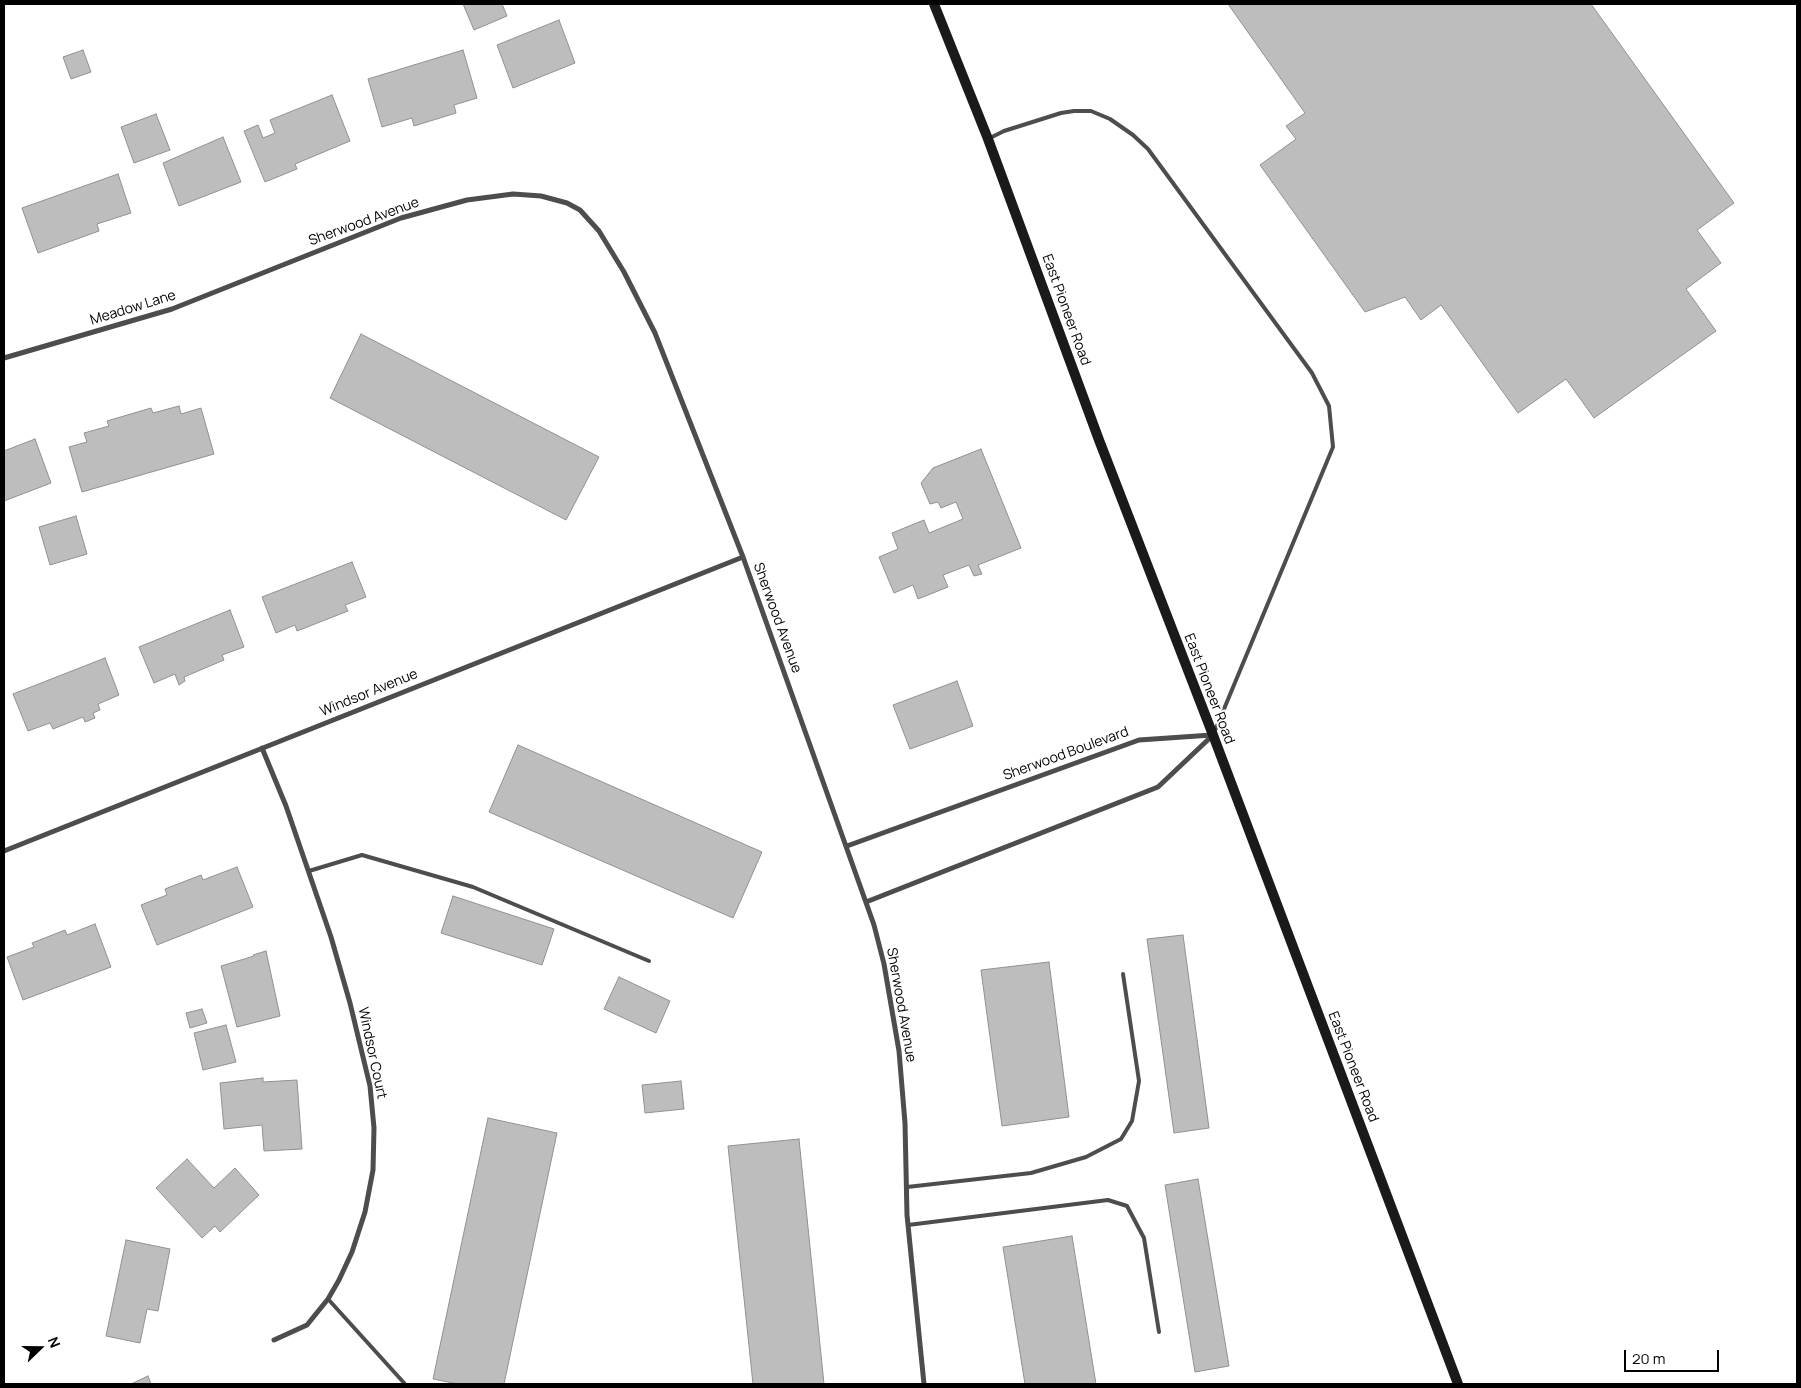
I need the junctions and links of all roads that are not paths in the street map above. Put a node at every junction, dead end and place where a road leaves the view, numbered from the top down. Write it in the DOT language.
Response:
graph roads {
  1 [pos="934,4"];
  2 [pos="988,139"];
  3 [pos="266,271"];
  4 [pos="4,358"];
  5 [pos="743,557"];
  6 [pos="1213,735"];
  7 [pos="262,748"];
  8 [pos="847,846"];
  9 [pos="4,851"];
  10 [pos="309,871"];
  11 [pos="866,902"];
  12 [pos="649,961"];
  13 [pos="1123,974"];
  14 [pos="907,1187"];
  15 [pos="908,1225"];
  16 [pos="328,1298"];
  17 [pos="1159,1332"];
  18 [pos="274,1340"];
  19 [pos="405,1384"];
  20 [pos="924,1384"];
  21 [pos="1458,1384"];
  1 -- 2 [label="main road, East Pioneer Road"];
  2 -- 6 [label="main road, East Pioneer Road"];
  2 -- 6 [label="lane"];
  3 -- 4 [label="street, Meadow Lane"];
  3 -- 5 [label="street, Sherwood Avenue"];
  5 -- 7 [label="street, Windsor Avenue"];
  5 -- 8 [label="street, Sherwood Avenue"];
  6 -- 8 [label="street, Sherwood Boulevard"];
  6 -- 11 [label="street"];
  6 -- 21 [label="main road, East Pioneer Road"];
  7 -- 9 [label="street, Windsor Avenue"];
  7 -- 10 [label="street, Windsor Court"];
  8 -- 11 [label="street, Sherwood Avenue"];
  10 -- 12 [label="lane"];
  10 -- 16 [label="street, Windsor Court"];
  11 -- 14 [label="street, Sherwood Avenue"];
  13 -- 14 [label="lane"];
  14 -- 15 [label="street, Sherwood Avenue"];
  15 -- 17 [label="lane"];
  15 -- 20 [label="street, Sherwood Avenue"];
  16 -- 18 [label="street, Windsor Court"];
  16 -- 19 [label="lane"];
}
